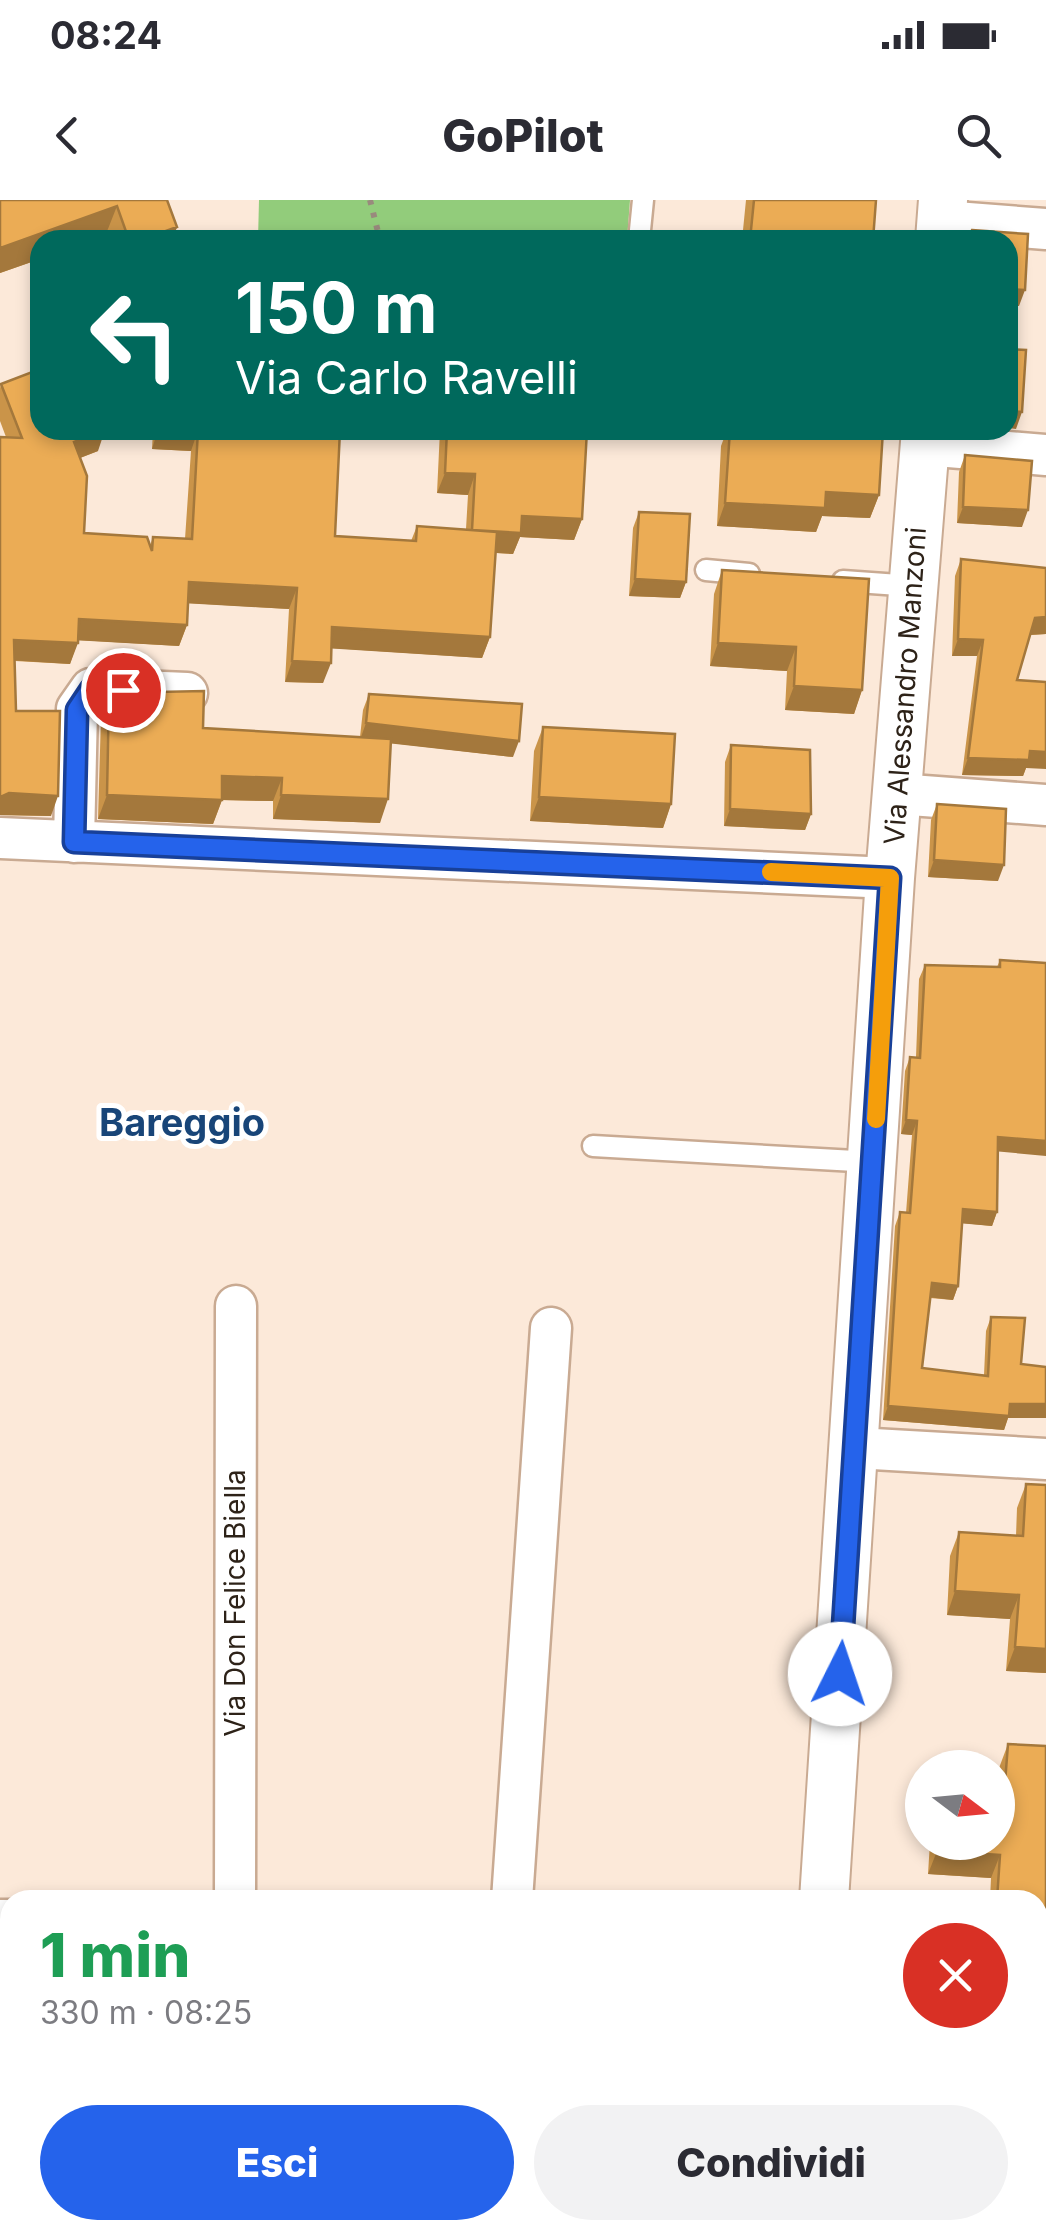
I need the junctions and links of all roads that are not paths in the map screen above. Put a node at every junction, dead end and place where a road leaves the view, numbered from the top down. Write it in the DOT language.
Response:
graph roads {
  1 [pos="643,200"];
  2 [pos="942,220"];
  3 [pos="1046,229"];
  4 [pos="640,230"];
  5 [pos="925,440"];
  6 [pos="944,440"];
  7 [pos="1046,456"];
  8 [pos="706,570"];
  9 [pos="762,574"];
  10 [pos="819,579"];
  11 [pos="913,586"];
  12 [pos="188,693"];
  13 [pos="897,794"];
  14 [pos="1046,805"];
  15 [pos="0,838"];
  16 [pos="74,842"];
  17 [pos="890,878"];
  18 [pos="593,1146"];
  19 [pos="873,1162"];
  20 [pos="236,1306"];
  21 [pos="551,1328"];
  22 [pos="856,1448"];
  23 [pos="1046,1459"];
  24 [pos="234,1890"];
  25 [pos="513,1890"];
  26 [pos="825,1890"];
  1 -- 4 [label="lane"];
  2 -- 3 [label="street"];
  5 -- 11 [label="street, Via Alessandro Manzoni"];
  6 -- 7 [label="street"];
  8 -- 9 [label="lane"];
  10 -- 11 [label="lane"];
  11 -- 13 [label="street, Via Alessandro Manzoni"];
  12 -- 16 [label="street"];
  13 -- 14 [label="street"];
  13 -- 17 [label="street, Via Alessandro Manzoni"];
  15 -- 16 [label="street"];
  16 -- 17 [label="street"];
  17 -- 19 [label="street, Via Alessandro Manzoni"];
  18 -- 19 [label="lane"];
  19 -- 22 [label="street, Via Alessandro Manzoni"];
  20 -- 24 [label="street, Via Don Felice Biella"];
  21 -- 25 [label="street"];
  22 -- 23 [label="street"];
  22 -- 26 [label="street, Via Alessandro Manzoni"];
}
